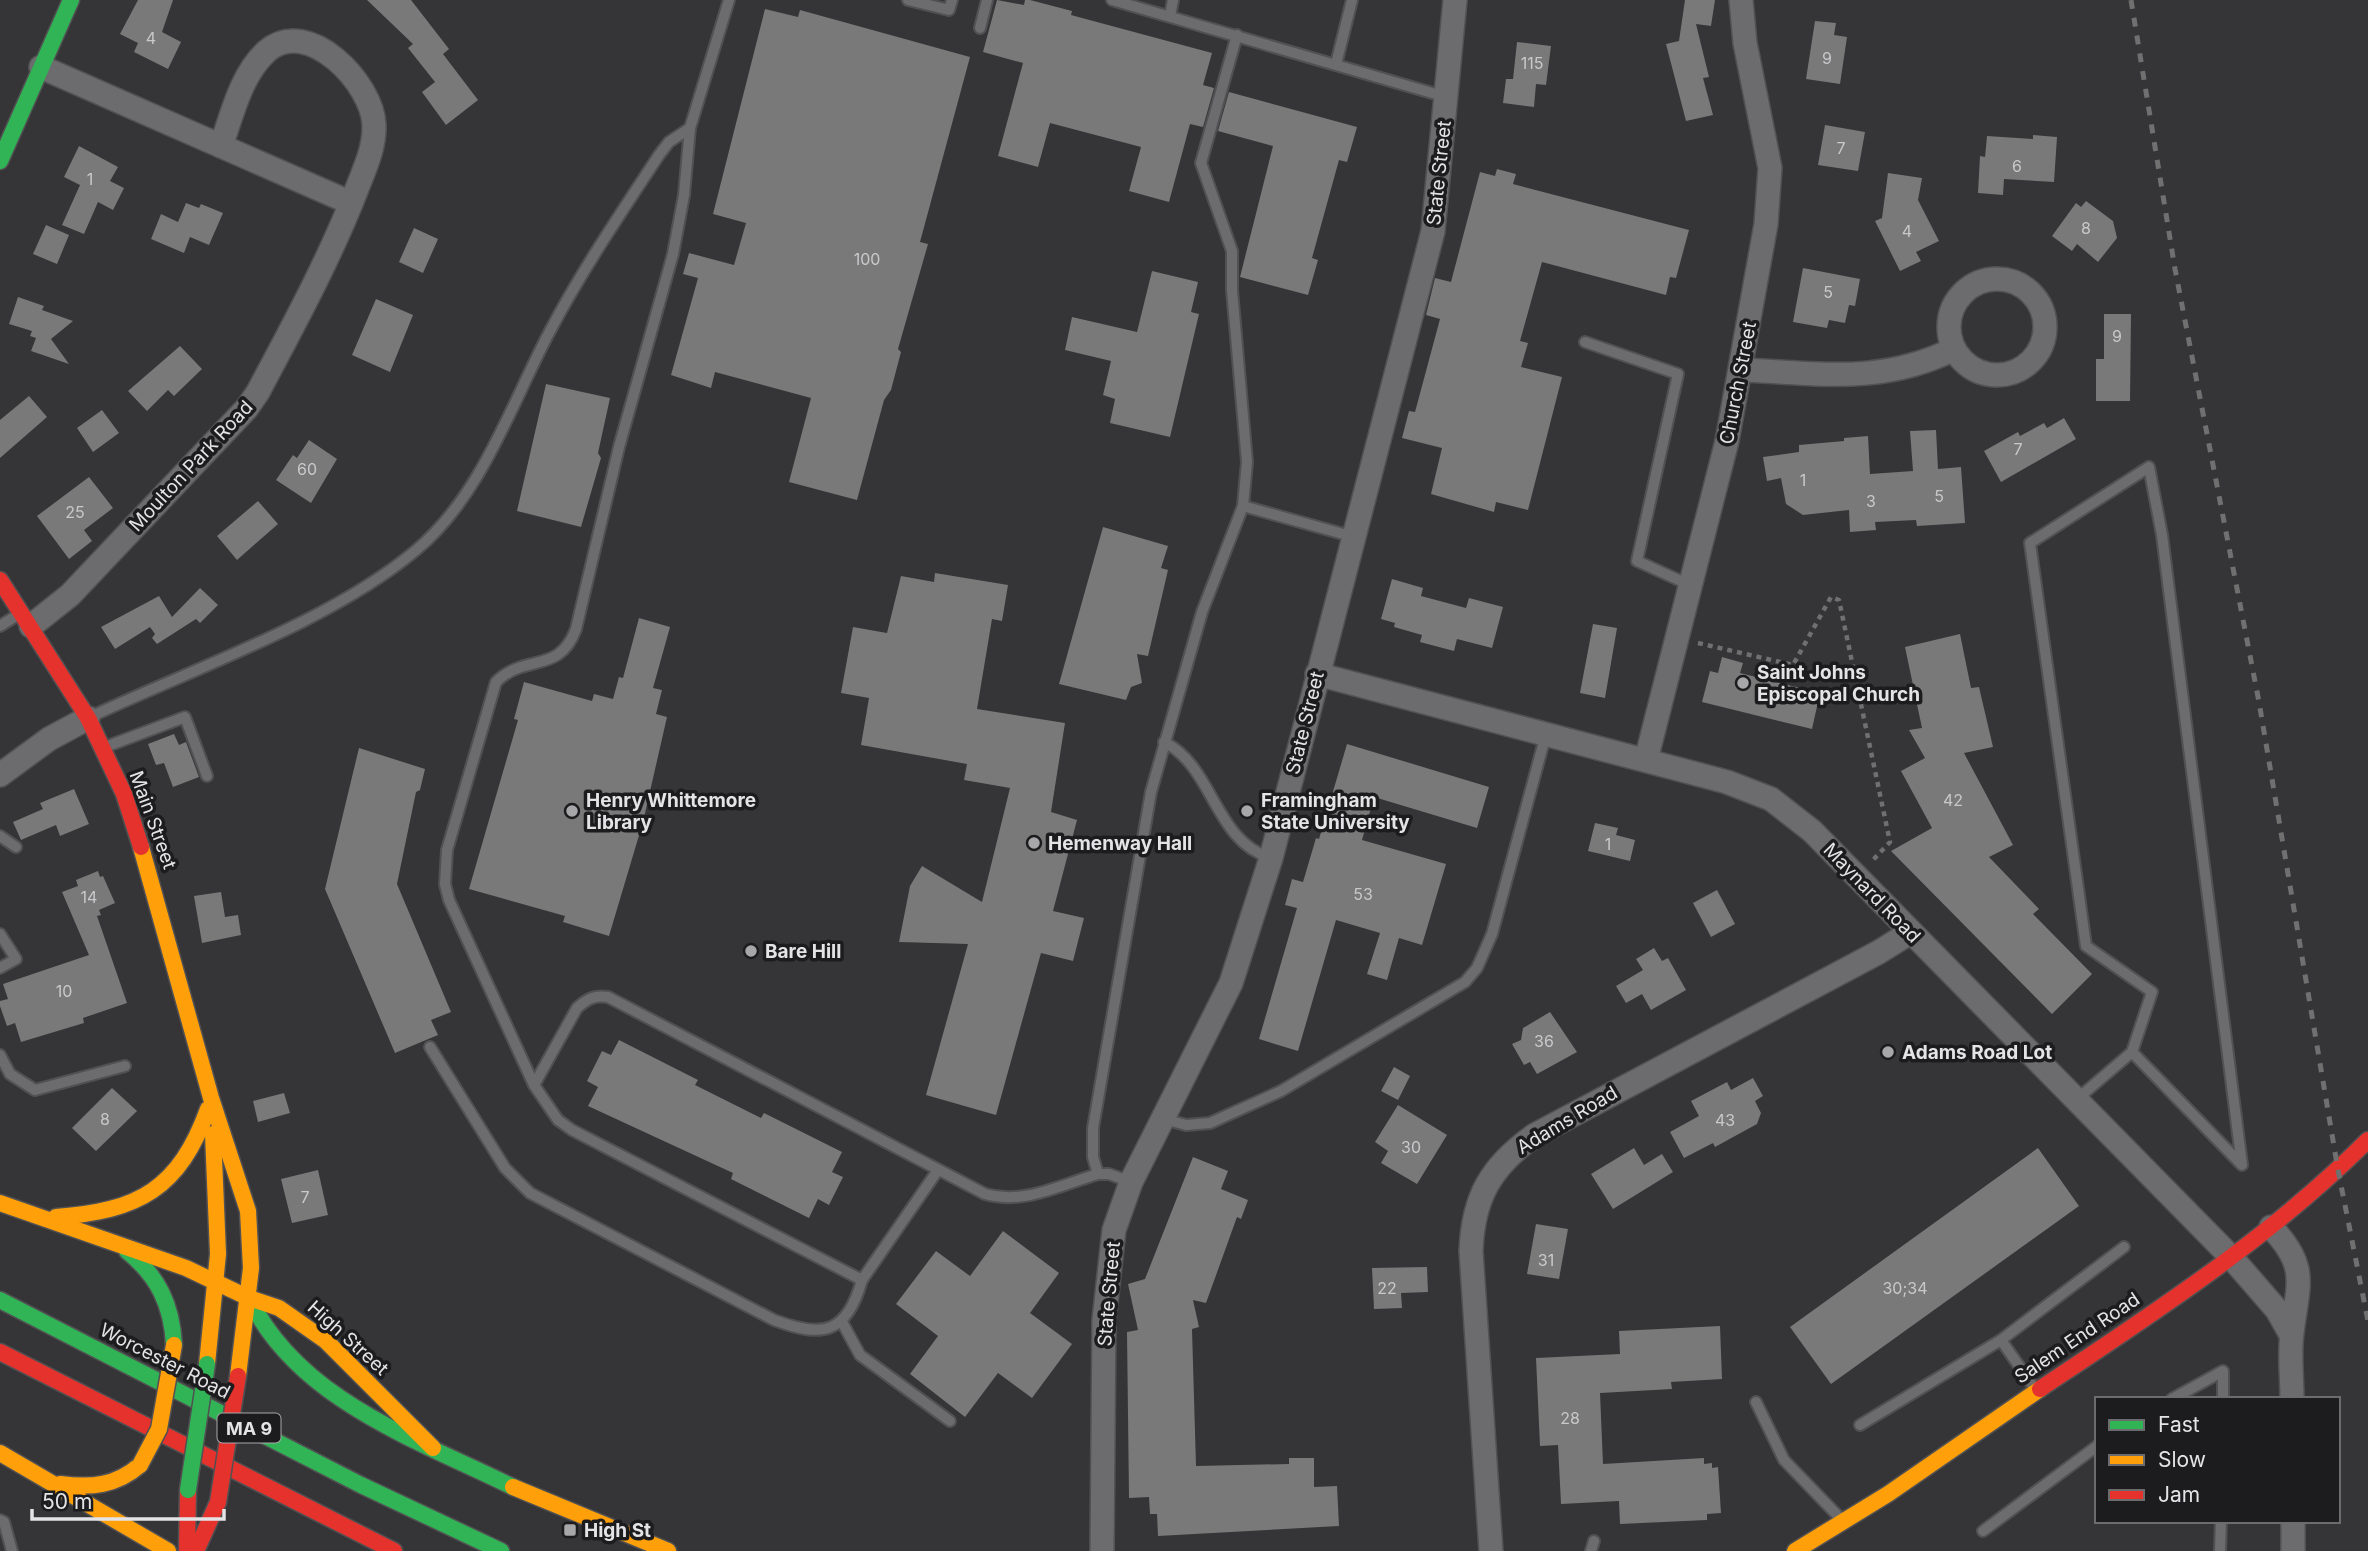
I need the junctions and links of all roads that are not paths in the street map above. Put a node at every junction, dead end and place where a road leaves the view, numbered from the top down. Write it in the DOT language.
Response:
graph roads {
  1 [pos="71,0"];
  2 [pos="729,0"];
  3 [pos="908,0"];
  4 [pos="952,0"];
  5 [pos="987,0"];
  6 [pos="1112,0"];
  7 [pos="1173,0"];
  8 [pos="1352,0"];
  9 [pos="1455,0"];
  10 [pos="1741,0"];
  11 [pos="1170,16"];
  12 [pos="980,28"];
  13 [pos="1237,35"];
  14 [pos="1336,64"];
  15 [pos="41,67"];
  16 [pos="1446,97"];
  17 [pos="691,128"];
  18 [pos="221,146"];
  19 [pos="0,161"];
  20 [pos="351,203"];
  21 [pos="1585,342"];
  22 [pos="1954,349"];
  23 [pos="1742,369"];
  24 [pos="1243,506"];
  25 [pos="1354,537"];
  26 [pos="0,580"];
  27 [pos="1692,586"];
  28 [pos="27,619"];
  29 [pos="0,626"];
  30 [pos="1317,674"];
  31 [pos="88,718"];
  32 [pos="1546,734"];
  33 [pos="1164,742"];
  34 [pos="102,748"];
  35 [pos="1646,760"];
  36 [pos="0,775"];
  37 [pos="207,776"];
  38 [pos="0,836"];
  39 [pos="16,847"];
  40 [pos="1271,858"];
  41 [pos="1911,932"];
  42 [pos="0,934"];
  43 [pos="0,968"];
  44 [pos="430,1047"];
  45 [pos="2132,1052"];
  46 [pos="0,1055"];
  47 [pos="125,1066"];
  48 [pos="534,1085"];
  49 [pos="211,1098"];
  50 [pos="2076,1100"];
  51 [pos="1164,1119"];
  52 [pos="2368,1140"];
  53 [pos="938,1170"];
  54 [pos="1098,1174"];
  55 [pos="1131,1182"];
  56 [pos="0,1203"];
  57 [pos="39,1217"];
  58 [pos="2271,1227"];
  59 [pos="116,1243"];
  60 [pos="2124,1247"];
  61 [pos="2231,1257"];
  62 [pos="862,1280"];
  63 [pos="217,1282"];
  64 [pos="249,1298"];
  65 [pos="0,1300"];
  66 [pos="842,1322"];
  67 [pos="2291,1335"];
  68 [pos="2001,1340"];
  69 [pos="0,1352"];
  70 [pos="2036,1392"];
  71 [pos="2176,1397"];
  72 [pos="2222,1397"];
  73 [pos="2292,1397"];
  74 [pos="1756,1402"];
  75 [pos="950,1421"];
  76 [pos="1860,1425"];
  77 [pos="2095,1447"];
  78 [pos="433,1448"];
  79 [pos="0,1454"];
  80 [pos="51,1483"];
  81 [pos="0,1520"];
  82 [pos="1844,1522"];
  83 [pos="2221,1523"];
  84 [pos="2293,1523"];
  85 [pos="1983,1531"];
  86 [pos="1800,1550"];
  87 [pos="12,1551"];
  88 [pos="168,1551"];
  89 [pos="187,1551"];
  90 [pos="196,1551"];
  91 [pos="394,1551"];
  92 [pos="501,1551"];
  93 [pos="668,1551"];
  94 [pos="1102,1551"];
  95 [pos="1491,1551"];
  96 [pos="2220,1551"];
  97 [pos="2293,1551"];
  1 -- 15 [label="main road"];
  2 -- 17 [label="lane"];
  3 -- 4 [label="lane"];
  5 -- 12 [label="lane"];
  6 -- 11 [label="lane"];
  7 -- 11 [label="lane"];
  8 -- 14 [label="lane"];
  9 -- 16 [label="street, State Street"];
  10 -- 23 [label="street, Church Street"];
  11 -- 13 [label="lane"];
  13 -- 14 [label="lane"];
  13 -- 24 [label="lane"];
  14 -- 16 [label="lane"];
  15 -- 18 [label="street"];
  15 -- 19 [label="main road"];
  16 -- 25 [label="street, State Street"];
  17 -- 31 [label="lane"];
  17 -- 48 [label="lane"];
  18 -- 20 [label="street"];
  18 -- 20 [label="street, Moulton Park Road"];
  20 -- 28 [label="street, Moulton Park Road"];
  21 -- 27 [label="lane"];
  22 -- 22 [label="street"];
  22 -- 23 [label="street"];
  23 -- 27 [label="street, Church Street"];
  24 -- 25 [label="lane"];
  24 -- 33 [label="lane"];
  25 -- 30 [label="street, State Street"];
  26 -- 28 [label="main road, Main Street"];
  27 -- 35 [label="street, Church Street"];
  28 -- 29 [label="lane"];
  28 -- 31 [label="main road, Main Street"];
  30 -- 32 [label="street, Maynard Road"];
  30 -- 40 [label="street, State Street"];
  31 -- 34 [label="main road, Main Street"];
  31 -- 36 [label="street"];
  32 -- 35 [label="street, Maynard Road"];
  32 -- 51 [label="lane"];
  33 -- 40 [label="lane"];
  33 -- 54 [label="lane"];
  34 -- 37 [label="lane"];
  34 -- 49 [label="main road, Main Street"];
  35 -- 41 [label="street, Maynard Road"];
  38 -- 39 [label="lane"];
  40 -- 51 [label="street, State Street"];
  41 -- 50 [label="street, Maynard Road"];
  41 -- 95 [label="street, Adams Road"];
  42 -- 43 [label="lane"];
  44 -- 66 [label="lane"];
  45 -- 45 [label="lane"];
  45 -- 50 [label="lane"];
  46 -- 47 [label="lane"];
  48 -- 53 [label="lane"];
  48 -- 62 [label="lane"];
  49 -- 57 [label="main road"];
  49 -- 63 [label="main road, Main Street"];
  49 -- 64 [label="main road, Main Street"];
  50 -- 61 [label="street, Maynard Road"];
  51 -- 55 [label="street, State Street"];
  52 -- 58 [label="main road, Salem End Road"];
  53 -- 54 [label="lane"];
  53 -- 62 [label="lane"];
  54 -- 55 [label="lane"];
  55 -- 94 [label="street, State Street"];
  56 -- 57 [label="main road"];
  57 -- 59 [label="main road"];
  58 -- 61 [label="main road, Salem End Road"];
  58 -- 67 [label="street"];
  59 -- 63 [label="main road"];
  59 -- 80 [label="main road, bridge"];
  60 -- 68 [label="lane"];
  61 -- 67 [label="street, Maynard Road"];
  61 -- 70 [label="main road, Salem End Road"];
  62 -- 66 [label="lane"];
  63 -- 64 [label="main road"];
  63 -- 89 [label="main road, Main Street, bridge"];
  64 -- 78 [label="main road, High Street"];
  64 -- 78 [label="main road, High Street"];
  64 -- 90 [label="main road, Main Street, bridge"];
  65 -- 92 [label="main road, Worcester Road / MA 9"];
  66 -- 75 [label="lane"];
  67 -- 73 [label="street"];
  68 -- 70 [label="lane"];
  68 -- 76 [label="lane"];
  69 -- 91 [label="main road, MA 9"];
  70 -- 82 [label="main road, Salem End Road"];
  71 -- 72 [label="lane"];
  74 -- 82 [label="lane"];
  77 -- 85 [label="lane"];
  78 -- 93 [label="main road, High Street"];
  79 -- 80 [label="main road"];
  80 -- 88 [label="main road"];
  81 -- 87 [label="lane"];
  82 -- 86 [label="main road, Salem End Road"];
  83 -- 96 [label="lane"];
  84 -- 97 [label="street"];
}
